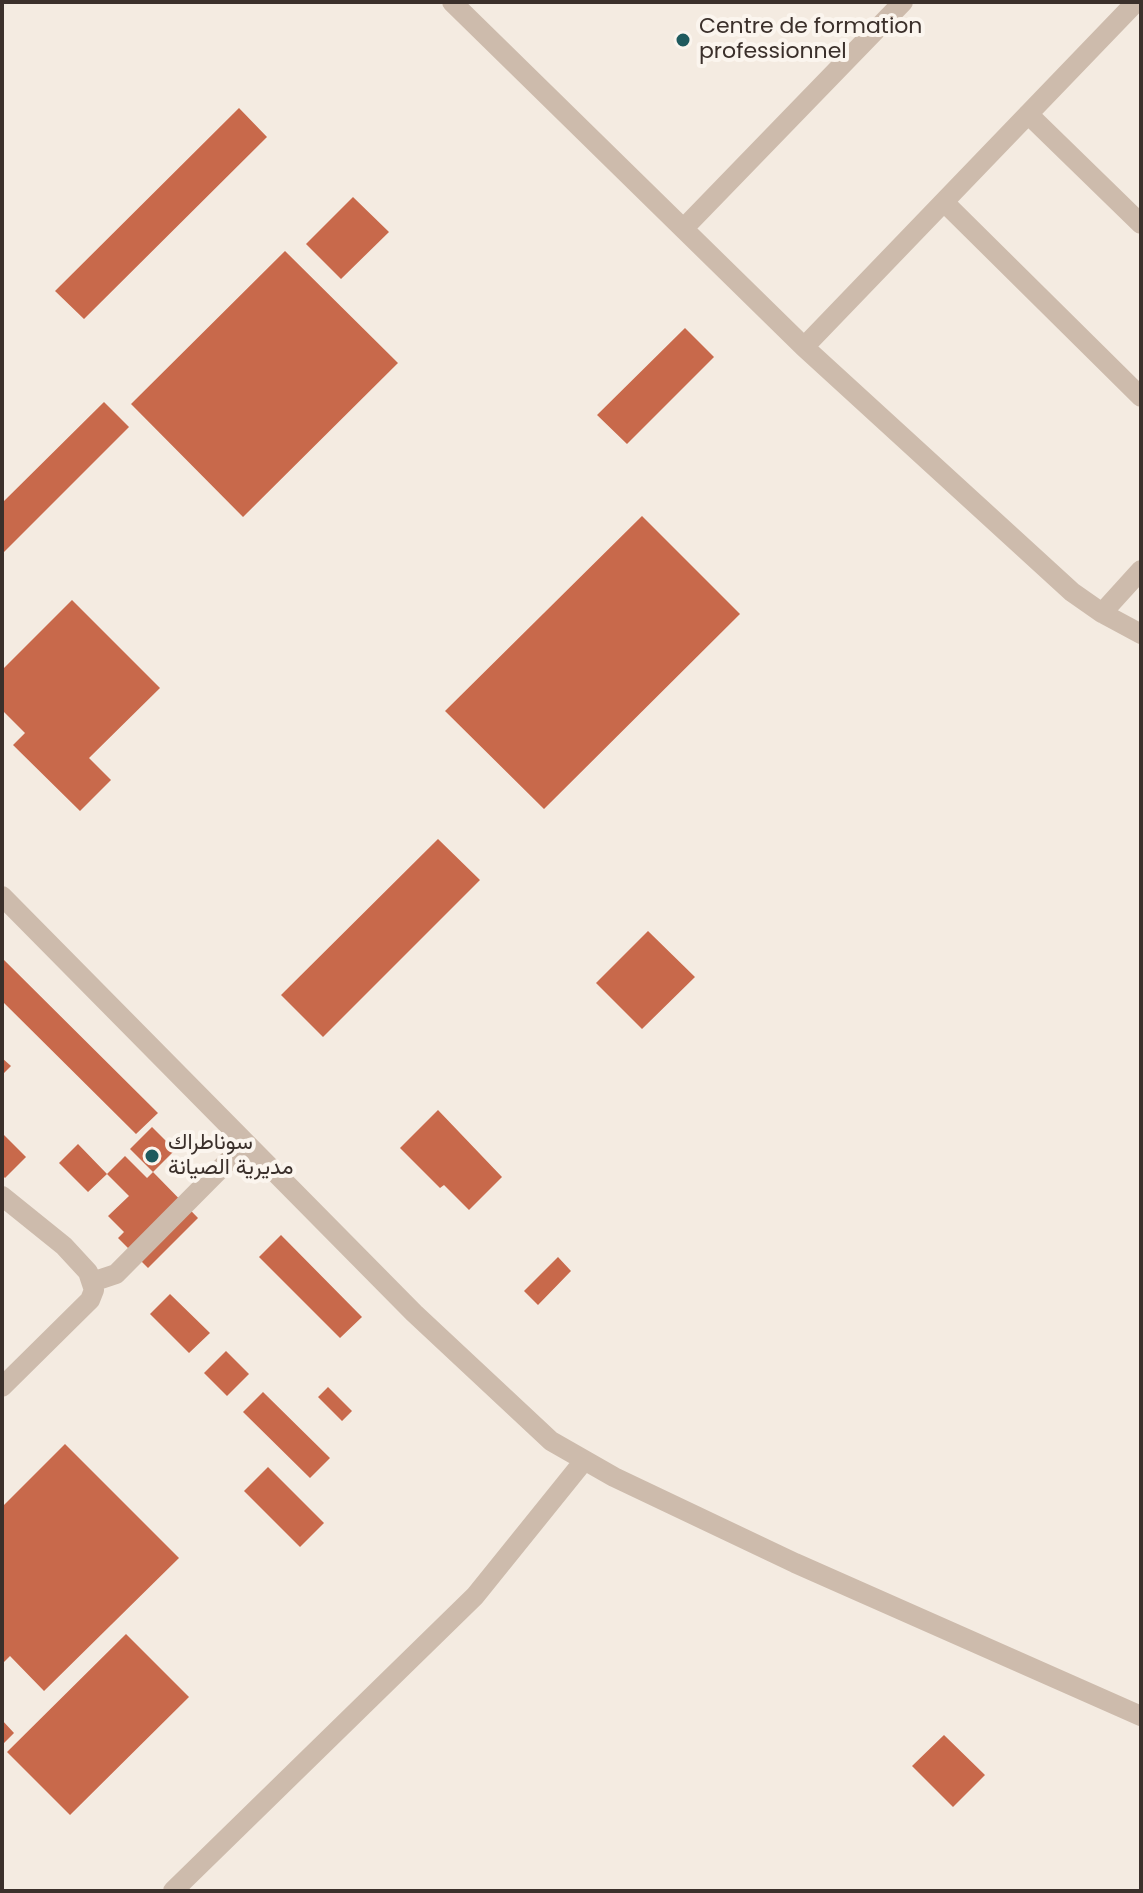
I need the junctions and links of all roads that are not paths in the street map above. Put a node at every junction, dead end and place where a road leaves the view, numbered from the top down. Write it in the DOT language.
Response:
graph roads {
  1 [pos="452,2"];
  2 [pos="903,2"];
  3 [pos="1136,2"];
  4 [pos="1028,114"];
  5 [pos="944,202"];
  6 [pos="1141,224"];
  7 [pos="684,228"];
  8 [pos="804,347"];
  9 [pos="1141,397"];
  10 [pos="1141,570"];
  11 [pos="1102,613"];
  12 [pos="1141,634"];
  13 [pos="2,896"];
  14 [pos="246,1143"];
  15 [pos="2,1196"];
  16 [pos="92,1282"];
  17 [pos="2,1387"];
  18 [pos="583,1462"];
  19 [pos="1141,1716"];
  20 [pos="173,1891"];
  1 -- 7 [label="street"];
  2 -- 7 [label="street"];
  3 -- 4 [label="street"];
  4 -- 5 [label="street"];
  4 -- 6 [label="street"];
  5 -- 8 [label="street"];
  5 -- 9 [label="street"];
  7 -- 8 [label="street"];
  8 -- 11 [label="street"];
  10 -- 11 [label="street"];
  11 -- 12 [label="street"];
  13 -- 14 [label="street"];
  14 -- 16 [label="street"];
  14 -- 18 [label="street"];
  15 -- 16 [label="street"];
  16 -- 17 [label="street"];
  18 -- 19 [label="street"];
  18 -- 20 [label="street"];
}
